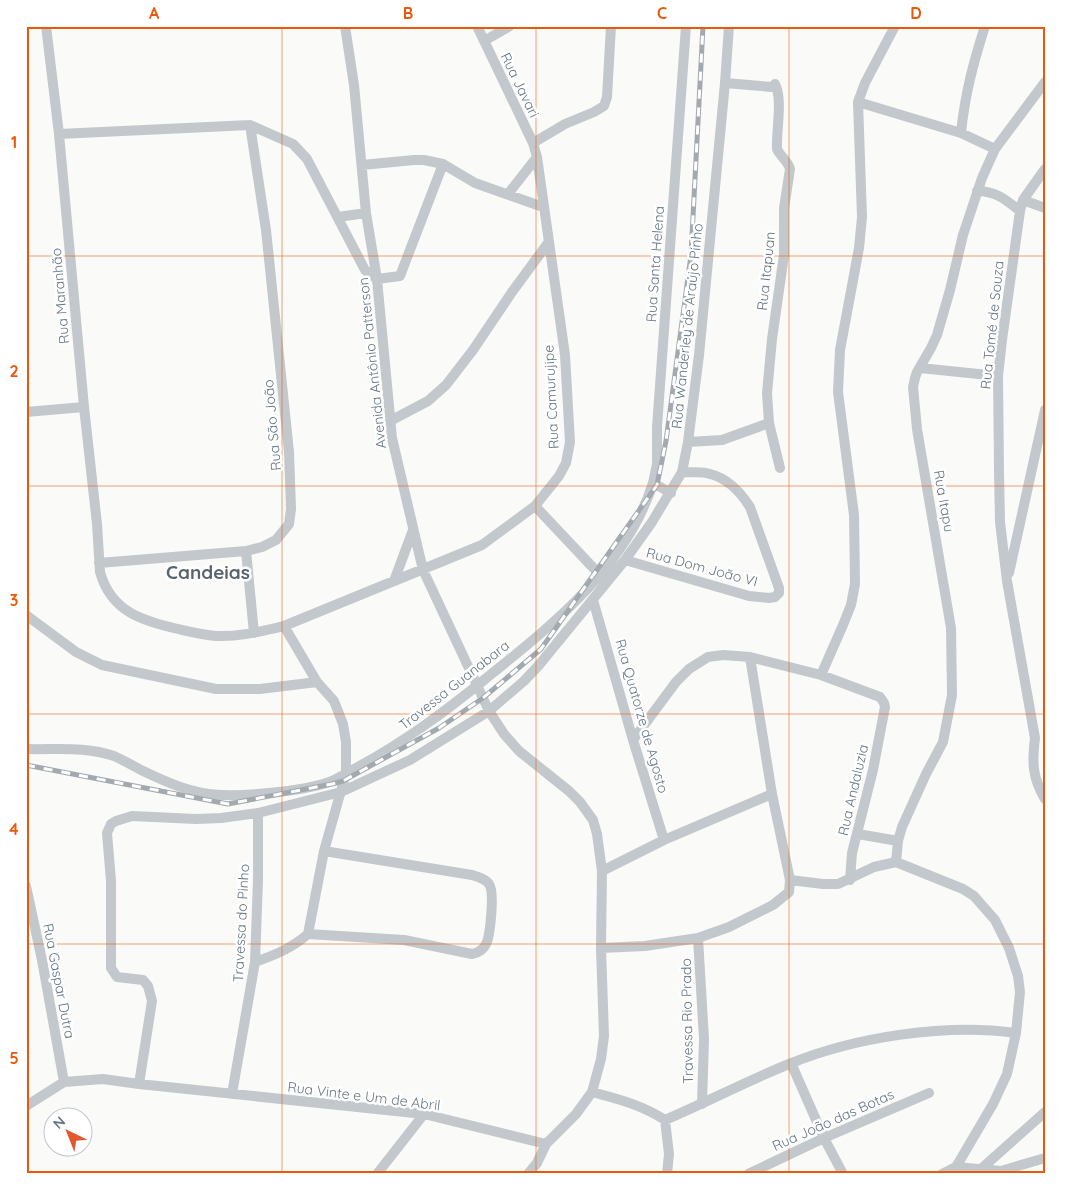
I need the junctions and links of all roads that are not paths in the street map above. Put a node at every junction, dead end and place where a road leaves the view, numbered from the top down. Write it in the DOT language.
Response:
graph roads {
  1 [pos="46,26"];
  2 [pos="345,26"];
  3 [pos="477,26"];
  4 [pos="510,26"];
  5 [pos="611,26"];
  6 [pos="686,26"];
  7 [pos="729,26"];
  8 [pos="895,26"];
  9 [pos="985,26"];
  10 [pos="484,41"];
  11 [pos="1045,82"];
  12 [pos="725,83"];
  13 [pos="858,102"];
  14 [pos="250,124"];
  15 [pos="961,133"];
  16 [pos="59,134"];
  17 [pos="533,143"];
  18 [pos="995,149"];
  19 [pos="537,157"];
  20 [pos="442,164"];
  21 [pos="362,165"];
  22 [pos="1045,169"];
  23 [pos="977,191"];
  24 [pos="508,194"];
  25 [pos="1024,200"];
  26 [pos="543,207"];
  27 [pos="1045,208"];
  28 [pos="1020,211"];
  29 [pos="366,213"];
  30 [pos="338,217"];
  31 [pos="548,243"];
  32 [pos="377,279"];
  33 [pos="920,368"];
  34 [pos="998,376"];
  35 [pos="84,406"];
  36 [pos="1045,410"];
  37 [pos="26,412"];
  38 [pos="390,421"];
  39 [pos="769,423"];
  40 [pos="688,442"];
  41 [pos="780,468"];
  42 [pos="682,472"];
  43 [pos="653,483"];
  44 [pos="671,492"];
  45 [pos="535,506"];
  46 [pos="413,530"];
  47 [pos="246,551"];
  48 [pos="625,560"];
  49 [pos="99,563"];
  50 [pos="423,570"];
  51 [pos="600,575"];
  52 [pos="394,581"];
  53 [pos="1007,581"];
  54 [pos="593,600"];
  55 [pos="26,615"];
  56 [pos="284,626"];
  57 [pos="254,633"];
  58 [pos="750,657"];
  59 [pos="821,675"];
  60 [pos="317,682"];
  61 [pos="477,686"];
  62 [pos="489,711"];
  63 [pos="1040,737"];
  64 [pos="633,740"];
  65 [pos="26,749"];
  66 [pos="346,773"];
  67 [pos="341,792"];
  68 [pos="772,794"];
  69 [pos="1045,799"];
  70 [pos="258,813"];
  71 [pos="858,834"];
  72 [pos="664,840"];
  73 [pos="898,841"];
  74 [pos="324,851"];
  75 [pos="896,862"];
  76 [pos="602,871"];
  77 [pos="790,880"];
  78 [pos="850,880"];
  79 [pos="26,886"];
  80 [pos="308,934"];
  81 [pos="698,938"];
  82 [pos="601,948"];
  83 [pos="255,962"];
  84 [pos="1016,1032"];
  85 [pos="790,1063"];
  86 [pos="64,1082"];
  87 [pos="139,1084"];
  88 [pos="592,1092"];
  89 [pos="930,1093"];
  90 [pos="232,1094"];
  91 [pos="702,1104"];
  92 [pos="26,1106"];
  93 [pos="1045,1112"];
  94 [pos="424,1114"];
  95 [pos="665,1120"];
  96 [pos="824,1138"];
  97 [pos="546,1144"];
  98 [pos="1045,1158"];
  99 [pos="956,1167"];
  100 [pos="982,1168"];
  101 [pos="377,1174"];
  102 [pos="528,1174"];
  103 [pos="667,1174"];
  104 [pos="748,1174"];
  105 [pos="843,1174"];
  106 [pos="942,1174"];
  1 -- 16 [label="street, Rua Maranhão"];
  2 -- 21 [label="street, Avenida Antônio Patterson"];
  3 -- 10 [label="street, Rua Javari"];
  4 -- 10 [label="street"];
  5 -- 17 [label="street"];
  6 -- 43 [label="street, Rua Santa Helena"];
  7 -- 12 [label="street, Rua Wanderley de Araújo Pinho"];
  8 -- 13 [label="street"];
  9 -- 15 [label="street"];
  10 -- 17 [label="street, Rua Javari"];
  11 -- 18 [label="street, Rua Itapu"];
  12 -- 39 [label="street, Rua Itapuan"];
  12 -- 40 [label="street, Rua Wanderley de Araújo Pinho"];
  13 -- 15 [label="street"];
  13 -- 59 [label="street"];
  14 -- 16 [label="street"];
  14 -- 30 [label="street"];
  14 -- 47 [label="street, Rua São João"];
  15 -- 18 [label="street"];
  16 -- 35 [label="street, Rua Maranhão"];
  17 -- 19 [label="street, Rua Javari"];
  18 -- 23 [label="street, Rua Itapu"];
  19 -- 24 [label="street"];
  19 -- 26 [label="street, Rua Javari"];
  20 -- 21 [label="street"];
  20 -- 24 [label="street"];
  20 -- 32 [label="street"];
  21 -- 29 [label="street, Avenida Antônio Patterson"];
  22 -- 25 [label="street, Rua Tomé de Souza"];
  23 -- 28 [label="street"];
  23 -- 33 [label="street, Rua Itapu"];
  24 -- 26 [label="street"];
  25 -- 27 [label="street"];
  25 -- 28 [label="street, Rua Tomé de Souza"];
  26 -- 31 [label="street, Rua Camurujipe"];
  28 -- 34 [label="street, Rua Tomé de Souza"];
  29 -- 30 [label="street"];
  29 -- 32 [label="street, Avenida Antônio Patterson"];
  30 -- 32 [label="street"];
  31 -- 38 [label="street"];
  31 -- 45 [label="street, Rua Camurujipe"];
  32 -- 38 [label="street, Avenida Antônio Patterson"];
  33 -- 34 [label="street"];
  33 -- 73 [label="street, Rua Itapu"];
  34 -- 53 [label="street, Rua Tomé de Souza"];
  35 -- 37 [label="street"];
  35 -- 49 [label="street, Rua Maranhão"];
  36 -- 53 [label="street"];
  38 -- 46 [label="street, Avenida Antônio Patterson"];
  39 -- 40 [label="street"];
  39 -- 41 [label="street, Rua Itapuan"];
  40 -- 42 [label="street, Rua Wanderley de Araújo Pinho"];
  42 -- 44 [label="street, Rua Wanderley de Araújo Pinho"];
  42 -- 48 [label="street, Rua Dom João VI"];
  43 -- 44 [label="street"];
  43 -- 51 [label="street, Travessa Guanabara"];
  44 -- 48 [label="street, Rua Wanderley de Araújo Pinho"];
  45 -- 50 [label="street, Rua Camurujipe"];
  45 -- 51 [label="street"];
  46 -- 50 [label="street, Avenida Antônio Patterson"];
  46 -- 52 [label="street"];
  47 -- 49 [label="street, Rua São João"];
  47 -- 57 [label="street"];
  48 -- 54 [label="street, Rua Wanderley de Araújo Pinho"];
  49 -- 57 [label="street"];
  50 -- 52 [label="street"];
  50 -- 61 [label="street, Avenida Antônio Patterson"];
  51 -- 61 [label="street, Travessa Guanabara"];
  52 -- 56 [label="street"];
  53 -- 63 [label="street, Rua Tomé de Souza"];
  54 -- 62 [label="street, Rua Wanderley de Araújo Pinho"];
  54 -- 64 [label="street, Rua Quatorze de Agosto"];
  55 -- 60 [label="street"];
  56 -- 57 [label="street"];
  56 -- 60 [label="street"];
  58 -- 59 [label="street"];
  58 -- 64 [label="street"];
  58 -- 68 [label="street"];
  59 -- 71 [label="street, Rua Andaluzia"];
  60 -- 66 [label="street"];
  61 -- 62 [label="street, Avenida Antônio Patterson"];
  61 -- 66 [label="street, Travessa Guanabara"];
  62 -- 67 [label="street, Rua Wanderley de Araújo Pinho"];
  62 -- 76 [label="street, Avenida Antônio Patterson"];
  63 -- 69 [label="street, Rua Tomé de Souza"];
  64 -- 72 [label="street, Rua Quatorze de Agosto"];
  65 -- 66 [label="street, Travessa Guanabara"];
  66 -- 67 [label="street"];
  67 -- 70 [label="street, Rua Wanderley de Araújo Pinho"];
  67 -- 74 [label="street"];
  68 -- 72 [label="street"];
  68 -- 77 [label="street"];
  70 -- 83 [label="street, Travessa do Pinho"];
  70 -- 87 [label="street, Rua Wanderley de Araújo Pinho"];
  71 -- 73 [label="street"];
  71 -- 78 [label="street, Rua Andaluzia"];
  72 -- 76 [label="street"];
  73 -- 75 [label="street, Rua Itapu"];
  74 -- 80 [label="street"];
  74 -- 80 [label="street"];
  75 -- 78 [label="street"];
  75 -- 84 [label="street"];
  76 -- 82 [label="street"];
  77 -- 78 [label="street"];
  77 -- 81 [label="street"];
  79 -- 86 [label="street, Rua Gaspar Dutra"];
  80 -- 83 [label="street"];
  81 -- 82 [label="street"];
  81 -- 91 [label="street, Travessa Rio Prado"];
  82 -- 88 [label="street"];
  83 -- 90 [label="street, Travessa do Pinho"];
  84 -- 85 [label="street"];
  84 -- 99 [label="street"];
  85 -- 91 [label="street"];
  85 -- 96 [label="street"];
  86 -- 87 [label="street, Rua Vinte e Um de Abril"];
  86 -- 92 [label="street"];
  87 -- 90 [label="street, Rua Vinte e Um de Abril"];
  88 -- 95 [label="street"];
  88 -- 97 [label="street"];
  89 -- 96 [label="street, Rua João das Botas"];
  90 -- 94 [label="street, Rua Vinte e Um de Abril"];
  91 -- 95 [label="street"];
  93 -- 100 [label="street"];
  94 -- 97 [label="street, Rua Vinte e Um de Abril"];
  94 -- 101 [label="street"];
  95 -- 103 [label="street"];
  96 -- 104 [label="street, Rua João das Botas"];
  96 -- 105 [label="street"];
  97 -- 102 [label="street"];
  98 -- 100 [label="street"];
  99 -- 100 [label="street"];
  99 -- 106 [label="street"];
}
